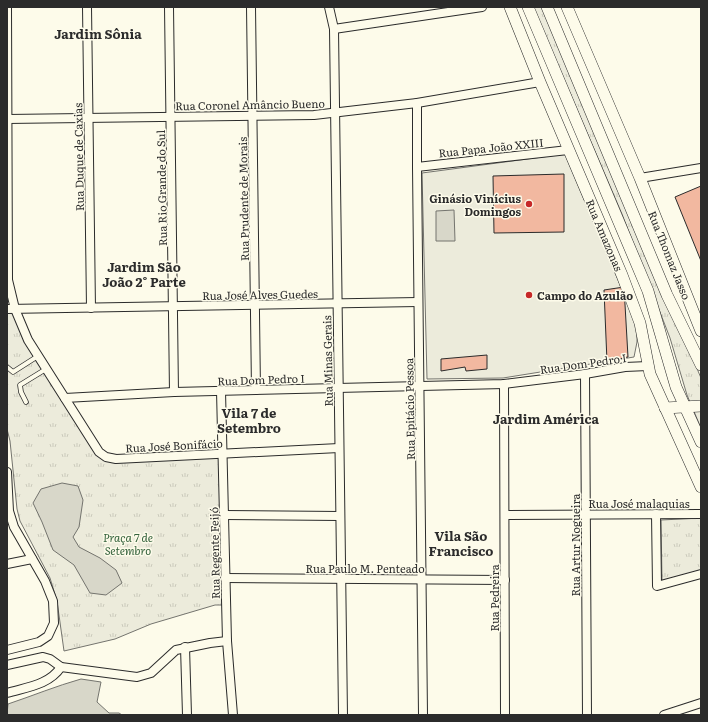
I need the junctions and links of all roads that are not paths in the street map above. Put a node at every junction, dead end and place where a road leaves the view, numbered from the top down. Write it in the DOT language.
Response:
graph roads {
  1 [pos="7,7"];
  2 [pos="88,7"];
  3 [pos="169,7"];
  4 [pos="251,7"];
  5 [pos="329,7"];
  6 [pos="482,7"];
  7 [pos="510,7"];
  8 [pos="528,7"];
  9 [pos="547,7"];
  10 [pos="567,7"];
  11 [pos="334,29"];
  12 [pos="540,82"];
  13 [pos="417,103"];
  14 [pos="334,112"];
  15 [pos="253,115"];
  16 [pos="171,117"];
  17 [pos="89,118"];
  18 [pos="7,119"];
  19 [pos="568,150"];
  20 [pos="416,167"];
  21 [pos="701,168"];
  22 [pos="640,178"];
  23 [pos="418,302"];
  24 [pos="337,303"];
  25 [pos="255,305"];
  26 [pos="173,306"];
  27 [pos="11,308"];
  28 [pos="91,308"];
  29 [pos="701,331"];
  30 [pos="38,356"];
  31 [pos="701,365"];
  32 [pos="648,366"];
  33 [pos="7,367"];
  34 [pos="46,369"];
  35 [pos="584,374"];
  36 [pos="504,384"];
  37 [pos="420,386"];
  38 [pos="338,388"];
  39 [pos="256,390"];
  40 [pos="221,391"];
  41 [pos="174,392"];
  42 [pos="65,398"];
  43 [pos="26,402"];
  44 [pos="701,406"];
  45 [pos="685,407"];
  46 [pos="665,408"];
  47 [pos="701,442"];
  48 [pos="339,448"];
  49 [pos="223,454"];
  50 [pos="7,472"];
  51 [pos="699,481"];
  52 [pos="585,514"];
  53 [pos="656,514"];
  54 [pos="701,514"];
  55 [pos="224,515"];
  56 [pos="504,515"];
  57 [pos="340,516"];
  58 [pos="32,559"];
  59 [pos="7,564"];
  60 [pos="701,574"];
  61 [pos="225,578"];
  62 [pos="341,579"];
  63 [pos="422,579"];
  64 [pos="505,580"];
  65 [pos="227,641"];
  66 [pos="185,647"];
  67 [pos="7,650"];
  68 [pos="7,664"];
  69 [pos="61,666"];
  70 [pos="7,693"];
  71 [pos="701,703"];
  72 [pos="187,715"];
  73 [pos="233,715"];
  74 [pos="343,715"];
  75 [pos="423,715"];
  76 [pos="505,715"];
  77 [pos="587,715"];
  78 [pos="664,715"];
  1 -- 18 [label="street"];
  2 -- 17 [label="street, Rua Duque de Caxias"];
  3 -- 16 [label="street, Rua Rio Grande do Sul"];
  4 -- 15 [label="street, Rua Prudente de Morais"];
  5 -- 11 [label="street, Rua Minas Gerais"];
  6 -- 11 [label="street"];
  7 -- 12 [label="main road, Rua Amazonas"];
  8 -- 45 [label="main road"];
  9 -- 31 [label="main road"];
  10 -- 22 [label="main road, Rua Thomaz Jasso"];
  11 -- 14 [label="street, Rua Minas Gerais"];
  12 -- 13 [label="street, Rua Coronel Amâncio Bueno"];
  12 -- 19 [label="main road, Rua Amazonas"];
  13 -- 14 [label="street, Rua Coronel Amâncio Bueno"];
  13 -- 20 [label="street, Rua Epitácio Pessoa"];
  14 -- 15 [label="street, Rua Coronel Amâncio Bueno"];
  14 -- 24 [label="street, Rua Minas Gerais"];
  15 -- 16 [label="street, Rua Coronel Amâncio Bueno"];
  15 -- 25 [label="street, Rua Prudente de Morais"];
  16 -- 17 [label="street, Rua Coronel Amâncio Bueno"];
  16 -- 26 [label="street, Rua Rio Grande do Sul"];
  17 -- 18 [label="street, Rua Coronel Amâncio Bueno"];
  17 -- 28 [label="street, Rua Duque de Caxias"];
  18 -- 27 [label="street"];
  19 -- 20 [label="street, Rua Papa João XXIII"];
  19 -- 32 [label="main road, Rua Amazonas"];
  20 -- 23 [label="street, Rua Epitácio Pessoa"];
  21 -- 22 [label="street"];
  22 -- 29 [label="main road, Rua Thomaz Jasso"];
  23 -- 24 [label="street, Rua José Alves Guedes"];
  23 -- 37 [label="street, Rua Epitácio Pessoa"];
  24 -- 25 [label="street, Rua José Alves Guedes"];
  24 -- 38 [label="street, Rua Minas Gerais"];
  25 -- 26 [label="street, Rua José Alves Guedes"];
  25 -- 39 [label="street, Rua Prudente de Morais"];
  26 -- 28 [label="street, Rua José Alves Guedes"];
  26 -- 41 [label="street, Rua Rio Grande do Sul"];
  27 -- 28 [label="street, Rua José Alves Guedes"];
  27 -- 30 [label="street"];
  30 -- 33 [label="lane"];
  30 -- 34 [label="street"];
  32 -- 35 [label="street, Rua Dom Pedro I"];
  32 -- 46 [label="main road, Rua Amazonas"];
  34 -- 42 [label="street"];
  34 -- 43 [label="lane"];
  35 -- 36 [label="street, Rua Dom Pedro I"];
  35 -- 52 [label="street, Rua Artur Nogueira"];
  36 -- 37 [label="street, Rua Dom Pedro I"];
  36 -- 56 [label="street, Rua Pedreira"];
  37 -- 38 [label="street, Rua Dom Pedro I"];
  37 -- 63 [label="street, Rua Epitácio Pessoa"];
  38 -- 39 [label="street, Rua Dom Pedro I"];
  38 -- 48 [label="street, Rua Minas Gerais"];
  39 -- 40 [label="street, Rua Dom Pedro I"];
  40 -- 41 [label="street, Rua Dom Pedro I"];
  40 -- 49 [label="street, Rua Regente Feijó"];
  41 -- 42 [label="street, Rua Dom Pedro I"];
  42 -- 49 [label="street, Rua José Bonifácio"];
  44 -- 45 [label="main road"];
  45 -- 46 [label="main road"];
  45 -- 47 [label="main road"];
  46 -- 51 [label="main road, Rua Amazonas"];
  48 -- 49 [label="street, Rua José Bonifácio"];
  48 -- 57 [label="street, Rua Minas Gerais"];
  49 -- 55 [label="street, Rua Regente Feijó"];
  50 -- 58 [label="street"];
  52 -- 53 [label="street, Rua José malaquias"];
  52 -- 56 [label="street, Rua José malaquias"];
  52 -- 77 [label="street, Rua Artur Nogueira"];
  53 -- 54 [label="street, Rua José malaquias"];
  53 -- 60 [label="street"];
  55 -- 57 [label="street"];
  55 -- 61 [label="street, Rua Regente Feijó"];
  56 -- 64 [label="street, Rua Pedreira"];
  57 -- 62 [label="street, Rua Minas Gerais"];
  58 -- 59 [label="street"];
  58 -- 67 [label="street"];
  61 -- 62 [label="street, Rua Paulo M. Penteado"];
  61 -- 65 [label="street, Rua Regente Feijó"];
  62 -- 63 [label="street, Rua Paulo M. Penteado"];
  62 -- 74 [label="street, Rua Minas Gerais"];
  63 -- 64 [label="street, Rua Paulo M. Penteado"];
  63 -- 75 [label="street, Rua Epitácio Pessoa"];
  64 -- 76 [label="street, Rua Pedreira"];
  65 -- 66 [label="street"];
  65 -- 73 [label="street, Rua Regente Feijó"];
  66 -- 69 [label="street"];
  66 -- 72 [label="street"];
  68 -- 69 [label="street"];
  69 -- 70 [label="street"];
  71 -- 78 [label="street"];
}
